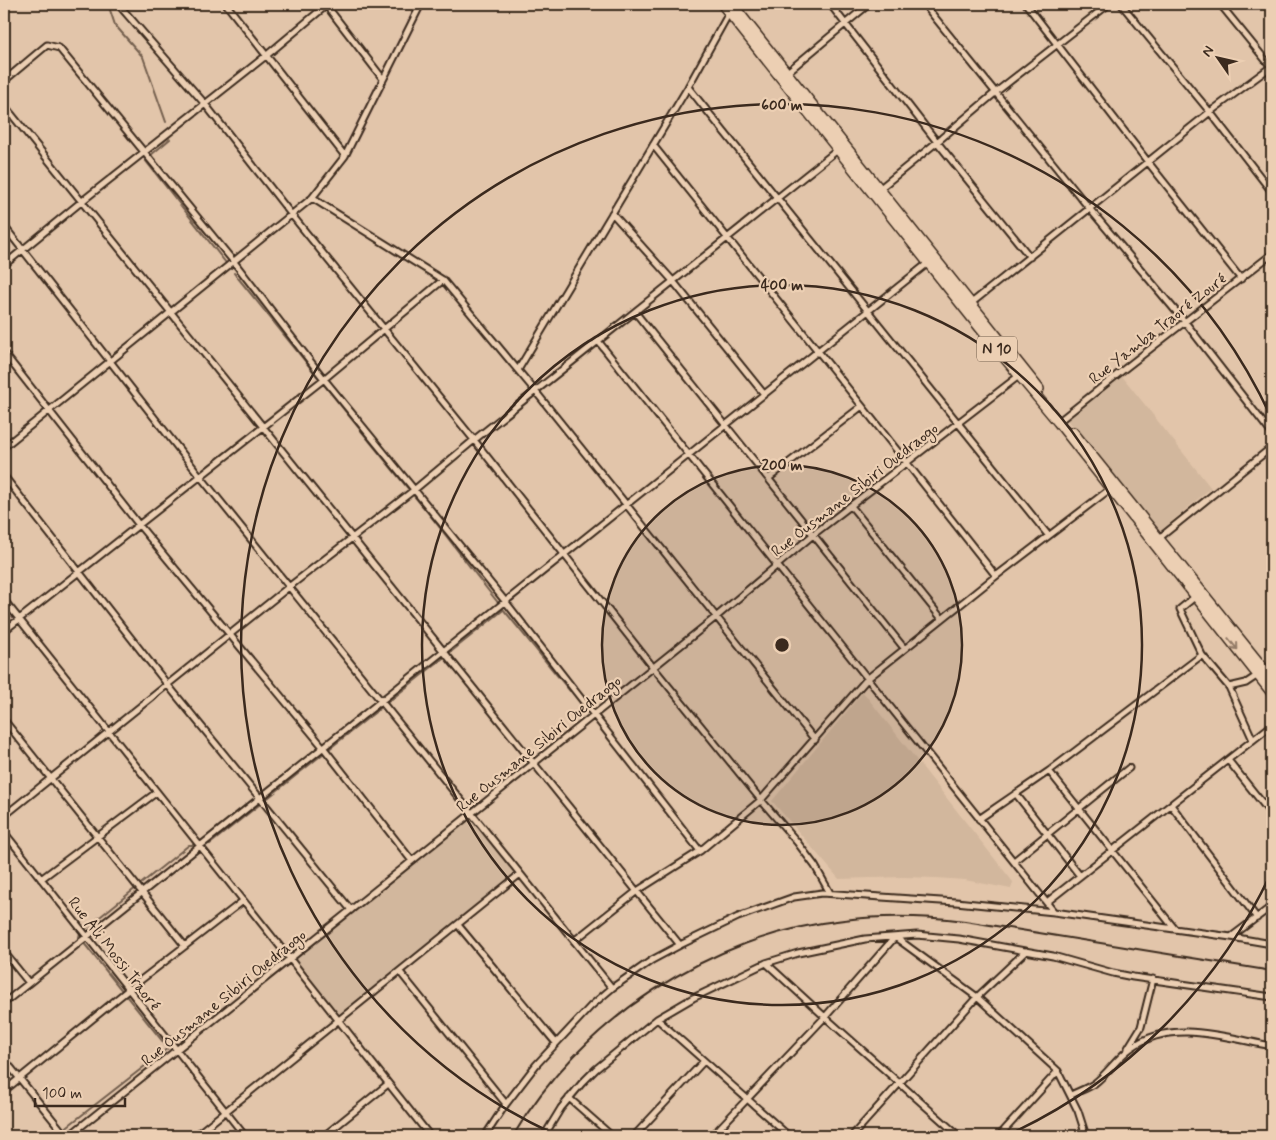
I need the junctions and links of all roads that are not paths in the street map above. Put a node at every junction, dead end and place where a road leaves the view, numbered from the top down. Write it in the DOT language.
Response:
graph roads {
  1 [pos="118,4"];
  2 [pos="226,4"];
  3 [pos="421,4"];
  4 [pos="722,4"];
  5 [pos="830,4"];
  6 [pos="869,4"];
  7 [pos="924,4"];
  8 [pos="1026,4"];
  9 [pos="1109,4"];
  10 [pos="1121,4"];
  11 [pos="1220,4"];
  12 [pos="326,5"];
  13 [pos="732,8"];
  14 [pos="846,23"];
  15 [pos="1058,45"];
  16 [pos="267,55"];
  17 [pos="1272,67"];
  18 [pos="783,75"];
  19 [pos="383,79"];
  20 [pos="4,80"];
  21 [pos="688,86"];
  22 [pos="996,92"];
  23 [pos="4,104"];
  24 [pos="205,104"];
  25 [pos="1210,112"];
  26 [pos="937,142"];
  27 [pos="653,145"];
  28 [pos="841,147"];
  29 [pos="144,152"];
  30 [pos="344,156"];
  31 [pos="1148,162"];
  32 [pos="876,191"];
  33 [pos="1272,192"];
  34 [pos="312,198"];
  35 [pos="777,198"];
  36 [pos="81,202"];
  37 [pos="1089,208"];
  38 [pos="612,213"];
  39 [pos="291,214"];
  40 [pos="4,226"];
  41 [pos="727,238"];
  42 [pos="24,250"];
  43 [pos="1272,254"];
  44 [pos="1030,257"];
  45 [pos="931,261"];
  46 [pos="234,262"];
  47 [pos="4,265"];
  48 [pos="1240,278"];
  49 [pos="443,280"];
  50 [pos="673,282"];
  51 [pos="968,306"];
  52 [pos="867,310"];
  53 [pos="635,312"];
  54 [pos="171,313"];
  55 [pos="1185,322"];
  56 [pos="385,330"];
  57 [pos="598,342"];
  58 [pos="817,351"];
  59 [pos="4,353"];
  60 [pos="110,362"];
  61 [pos="518,370"];
  62 [pos="1022,373"];
  63 [pos="324,379"];
  64 [pos="536,392"];
  65 [pos="764,394"];
  66 [pos="862,406"];
  67 [pos="49,411"];
  68 [pos="1060,421"];
  69 [pos="958,423"];
  70 [pos="725,424"];
  71 [pos="263,426"];
  72 [pos="1272,434"];
  73 [pos="474,440"];
  74 [pos="4,447"];
  75 [pos="1272,447"];
  76 [pos="688,455"];
  77 [pos="906,463"];
  78 [pos="4,476"];
  79 [pos="200,476"];
  80 [pos="769,478"];
  81 [pos="1110,489"];
  82 [pos="414,490"];
  83 [pos="627,504"];
  84 [pos="852,506"];
  85 [pos="139,525"];
  86 [pos="814,534"];
  87 [pos="1048,535"];
  88 [pos="352,537"];
  89 [pos="1156,540"];
  90 [pos="563,554"];
  91 [pos="778,565"];
  92 [pos="79,572"];
  93 [pos="996,576"];
  94 [pos="290,586"];
  95 [pos="1198,594"];
  96 [pos="4,600"];
  97 [pos="505,601"];
  98 [pos="716,617"];
  99 [pos="19,619"];
  100 [pos="942,619"];
  101 [pos="4,632"];
  102 [pos="230,634"];
  103 [pos="904,648"];
  104 [pos="443,650"];
  105 [pos="1202,654"];
  106 [pos="653,667"];
  107 [pos="1261,673"];
  108 [pos="867,678"];
  109 [pos="1272,680"];
  110 [pos="167,684"];
  111 [pos="1230,687"];
  112 [pos="1272,693"];
  113 [pos="382,700"];
  114 [pos="594,715"];
  115 [pos="4,720"];
  116 [pos="1272,725"];
  117 [pos="108,732"];
  118 [pos="815,740"];
  119 [pos="1253,740"];
  120 [pos="323,747"];
  121 [pos="1228,760"];
  122 [pos="534,763"];
  123 [pos="1129,768"];
  124 [pos="1049,771"];
  125 [pos="50,779"];
  126 [pos="157,792"];
  127 [pos="1016,794"];
  128 [pos="260,797"];
  129 [pos="761,800"];
  130 [pos="1171,805"];
  131 [pos="1079,808"];
  132 [pos="472,812"];
  133 [pos="1272,815"];
  134 [pos="4,816"];
  135 [pos="979,819"];
  136 [pos="4,832"];
  137 [pos="1047,834"];
  138 [pos="98,837"];
  139 [pos="200,846"];
  140 [pos="700,851"];
  141 [pos="1112,851"];
  142 [pos="412,861"];
  143 [pos="1014,861"];
  144 [pos="520,874"];
  145 [pos="1080,876"];
  146 [pos="41,879"];
  147 [pos="637,892"];
  148 [pos="141,893"];
  149 [pos="830,893"];
  150 [pos="243,901"];
  151 [pos="1047,902"];
  152 [pos="1272,906"];
  153 [pos="351,910"];
  154 [pos="1054,912"];
  155 [pos="1257,918"];
  156 [pos="458,925"];
  157 [pos="1174,928"];
  158 [pos="1231,936"];
  159 [pos="86,937"];
  160 [pos="895,938"];
  161 [pos="574,941"];
  162 [pos="1272,944"];
  163 [pos="680,945"];
  164 [pos="184,946"];
  165 [pos="1026,951"];
  166 [pos="4,952"];
  167 [pos="290,959"];
  168 [pos="766,963"];
  169 [pos="400,972"];
  170 [pos="1153,979"];
  171 [pos="29,983"];
  172 [pos="612,988"];
  173 [pos="128,990"];
  174 [pos="977,997"];
  175 [pos="1272,997"];
  176 [pos="4,1003"];
  177 [pos="825,1017"];
  178 [pos="657,1019"];
  179 [pos="339,1020"];
  180 [pos="556,1043"];
  181 [pos="1272,1046"];
  182 [pos="176,1050"];
  183 [pos="1127,1051"];
  184 [pos="4,1059"];
  185 [pos="704,1061"];
  186 [pos="1058,1071"];
  187 [pos="19,1079"];
  188 [pos="900,1083"];
  189 [pos="388,1084"];
  190 [pos="4,1091"];
  191 [pos="1071,1095"];
  192 [pos="569,1098"];
  193 [pos="747,1099"];
  194 [pos="506,1104"];
  195 [pos="226,1112"];
  196 [pos="67,1136"];
  197 [pos="195,1136"];
  198 [pos="245,1136"];
  199 [pos="324,1136"];
  200 [pos="430,1136"];
  201 [pos="485,1136"];
  202 [pos="544,1136"];
  203 [pos="612,1136"];
  204 [pos="634,1136"];
  205 [pos="712,1136"];
  206 [pos="789,1136"];
  207 [pos="852,1136"];
  208 [pos="959,1136"];
  209 [pos="999,1136"];
  210 [pos="1086,1136"];
  1 -- 24 [label="street"];
  2 -- 16 [label="street"];
  3 -- 19 [label="street"];
  4 -- 13 [label="main road, N 10"];
  5 -- 14 [label="street"];
  6 -- 14 [label="street"];
  7 -- 22 [label="street"];
  8 -- 15 [label="street"];
  9 -- 15 [label="street"];
  10 -- 25 [label="street"];
  11 -- 17 [label="street"];
  12 -- 16 [label="street"];
  12 -- 19 [label="street"];
  13 -- 18 [label="main road, N 10"];
  13 -- 21 [label="street"];
  14 -- 18 [label="street"];
  14 -- 26 [label="street"];
  15 -- 22 [label="street"];
  15 -- 31 [label="street"];
  16 -- 24 [label="street"];
  16 -- 30 [label="street"];
  17 -- 25 [label="street"];
  18 -- 28 [label="main road, N 10"];
  19 -- 30 [label="street"];
  20 -- 29 [label="street"];
  21 -- 27 [label="street"];
  21 -- 35 [label="street"];
  22 -- 26 [label="street"];
  22 -- 37 [label="street"];
  23 -- 36 [label="street"];
  24 -- 29 [label="street"];
  24 -- 39 [label="street"];
  25 -- 31 [label="street"];
  25 -- 33 [label="street"];
  26 -- 32 [label="street"];
  26 -- 44 [label="street"];
  27 -- 38 [label="street"];
  27 -- 41 [label="street"];
  28 -- 32 [label="main road, N 10"];
  28 -- 35 [label="street"];
  29 -- 36 [label="street"];
  29 -- 46 [label="street"];
  30 -- 34 [label="street"];
  31 -- 37 [label="street"];
  31 -- 48 [label="street"];
  32 -- 45 [label="main road, N 10"];
  34 -- 39 [label="street"];
  34 -- 49 [label="street"];
  35 -- 41 [label="street"];
  35 -- 52 [label="street"];
  36 -- 42 [label="street"];
  36 -- 54 [label="street"];
  37 -- 44 [label="street"];
  37 -- 55 [label="street"];
  38 -- 50 [label="street"];
  38 -- 61 [label="street"];
  39 -- 46 [label="street"];
  39 -- 56 [label="street"];
  40 -- 42 [label="street"];
  41 -- 50 [label="street"];
  41 -- 58 [label="street"];
  42 -- 47 [label="street"];
  42 -- 60 [label="street"];
  43 -- 48 [label="street, Rue Yamba Traoré Zouré"];
  44 -- 51 [label="street"];
  45 -- 51 [label="main road, N 10"];
  45 -- 52 [label="street"];
  46 -- 54 [label="street"];
  46 -- 63 [label="street"];
  48 -- 55 [label="street, Rue Yamba Traoré Zouré"];
  49 -- 56 [label="street"];
  49 -- 61 [label="street"];
  50 -- 53 [label="street"];
  50 -- 65 [label="street"];
  51 -- 62 [label="main road, N 10"];
  52 -- 58 [label="street"];
  52 -- 69 [label="street"];
  53 -- 57 [label="street"];
  53 -- 70 [label="street"];
  54 -- 60 [label="street"];
  54 -- 71 [label="street"];
  55 -- 68 [label="street, Rue Yamba Traoré Zouré"];
  55 -- 72 [label="street"];
  56 -- 63 [label="street"];
  56 -- 73 [label="street"];
  57 -- 64 [label="street"];
  57 -- 76 [label="street"];
  58 -- 65 [label="street"];
  58 -- 66 [label="street"];
  59 -- 67 [label="street"];
  60 -- 67 [label="street"];
  60 -- 79 [label="street"];
  61 -- 64 [label="street"];
  62 -- 68 [label="main road, N 10"];
  62 -- 69 [label="street, Rue Ousmane Sibiri Ouedraogo"];
  63 -- 71 [label="street"];
  63 -- 82 [label="street"];
  64 -- 73 [label="street"];
  64 -- 83 [label="street"];
  65 -- 70 [label="street"];
  66 -- 77 [label="street"];
  66 -- 80 [label="street"];
  67 -- 74 [label="street"];
  67 -- 85 [label="street"];
  68 -- 81 [label="main road, N 10"];
  68 -- 89 [label="main road, N 10"];
  69 -- 77 [label="street, Rue Ousmane Sibiri Ouedraogo"];
  69 -- 87 [label="street"];
  70 -- 76 [label="street"];
  70 -- 80 [label="street"];
  71 -- 79 [label="street"];
  71 -- 88 [label="street"];
  73 -- 82 [label="street"];
  73 -- 90 [label="street"];
  75 -- 89 [label="street"];
  76 -- 83 [label="street"];
  76 -- 91 [label="street"];
  77 -- 84 [label="street, Rue Ousmane Sibiri Ouedraogo"];
  77 -- 93 [label="street"];
  78 -- 92 [label="street"];
  79 -- 85 [label="street"];
  79 -- 94 [label="street"];
  80 -- 86 [label="street"];
  81 -- 87 [label="street"];
  81 -- 89 [label="main road, N 10"];
  82 -- 88 [label="street"];
  82 -- 97 [label="street"];
  83 -- 90 [label="street"];
  83 -- 98 [label="street"];
  84 -- 86 [label="street, Rue Ousmane Sibiri Ouedraogo"];
  84 -- 100 [label="street"];
  85 -- 92 [label="street"];
  85 -- 102 [label="street"];
  86 -- 91 [label="street, Rue Ousmane Sibiri Ouedraogo"];
  86 -- 103 [label="street"];
  87 -- 93 [label="street"];
  88 -- 94 [label="street"];
  88 -- 104 [label="street"];
  89 -- 95 [label="main road, N 10"];
  90 -- 97 [label="street"];
  90 -- 106 [label="street"];
  91 -- 98 [label="street, Rue Ousmane Sibiri Ouedraogo"];
  91 -- 108 [label="street"];
  92 -- 99 [label="street"];
  92 -- 110 [label="street"];
  93 -- 100 [label="street"];
  94 -- 102 [label="street"];
  94 -- 113 [label="street"];
  95 -- 105 [label="street"];
  95 -- 107 [label="main road, N 10"];
  96 -- 99 [label="street"];
  97 -- 104 [label="street"];
  97 -- 114 [label="street"];
  98 -- 106 [label="street, Rue Ousmane Sibiri Ouedraogo"];
  98 -- 118 [label="street"];
  99 -- 101 [label="street"];
  99 -- 117 [label="street"];
  100 -- 103 [label="street"];
  102 -- 110 [label="street"];
  102 -- 120 [label="street"];
  103 -- 108 [label="street"];
  104 -- 113 [label="street"];
  104 -- 122 [label="street"];
  105 -- 111 [label="street"];
  105 -- 124 [label="street"];
  106 -- 114 [label="street, Rue Ousmane Sibiri Ouedraogo"];
  106 -- 129 [label="street"];
  107 -- 109 [label="main road, N 10"];
  107 -- 111 [label="street"];
  107 -- 112 [label="main road, N 10"];
  108 -- 118 [label="street"];
  108 -- 135 [label="street"];
  110 -- 117 [label="street"];
  110 -- 128 [label="street"];
  111 -- 119 [label="street"];
  113 -- 120 [label="street"];
  113 -- 132 [label="street"];
  114 -- 122 [label="street, Rue Ousmane Sibiri Ouedraogo"];
  114 -- 140 [label="street"];
  115 -- 125 [label="street"];
  116 -- 119 [label="street"];
  117 -- 125 [label="street"];
  117 -- 126 [label="street"];
  118 -- 129 [label="street"];
  119 -- 121 [label="street"];
  120 -- 128 [label="street"];
  120 -- 142 [label="street"];
  121 -- 130 [label="street"];
  121 -- 133 [label="street"];
  122 -- 132 [label="street, Rue Ousmane Sibiri Ouedraogo"];
  122 -- 147 [label="street"];
  123 -- 131 [label="street"];
  124 -- 127 [label="street"];
  124 -- 131 [label="street"];
  125 -- 134 [label="street"];
  125 -- 138 [label="street"];
  126 -- 138 [label="street"];
  126 -- 139 [label="street"];
  127 -- 135 [label="street"];
  127 -- 137 [label="street"];
  128 -- 139 [label="street"];
  128 -- 153 [label="street"];
  129 -- 140 [label="street"];
  129 -- 149 [label="street"];
  130 -- 141 [label="street"];
  130 -- 155 [label="street"];
  131 -- 137 [label="street"];
  131 -- 141 [label="street"];
  132 -- 142 [label="street, Rue Ousmane Sibiri Ouedraogo"];
  132 -- 144 [label="street"];
  135 -- 143 [label="street"];
  136 -- 146 [label="street, Rue Ali Mossi Traoré"];
  137 -- 143 [label="street"];
  137 -- 145 [label="street"];
  138 -- 146 [label="street"];
  138 -- 148 [label="street"];
  139 -- 148 [label="street"];
  139 -- 150 [label="street"];
  140 -- 147 [label="street"];
  141 -- 145 [label="street"];
  141 -- 157 [label="street"];
  142 -- 153 [label="street, Rue Ousmane Sibiri Ouedraogo"];
  143 -- 151 [label="street"];
  144 -- 156 [label="street"];
  144 -- 161 [label="street"];
  145 -- 151 [label="street"];
  146 -- 159 [label="street, Rue Ali Mossi Traoré"];
  147 -- 161 [label="street"];
  147 -- 163 [label="street"];
  148 -- 159 [label="street"];
  148 -- 164 [label="street"];
  149 -- 154 [label="street"];
  149 -- 163 [label="street"];
  150 -- 164 [label="street"];
  150 -- 167 [label="street"];
  151 -- 154 [label="street"];
  152 -- 155 [label="street"];
  153 -- 167 [label="street, Rue Ousmane Sibiri Ouedraogo"];
  154 -- 157 [label="street"];
  155 -- 158 [label="street"];
  156 -- 169 [label="street"];
  156 -- 180 [label="street"];
  157 -- 158 [label="street"];
  158 -- 162 [label="street"];
  159 -- 171 [label="street"];
  159 -- 173 [label="street, Rue Ali Mossi Traoré"];
  160 -- 165 [label="street"];
  160 -- 168 [label="street"];
  160 -- 174 [label="street"];
  160 -- 177 [label="street"];
  161 -- 172 [label="street"];
  163 -- 172 [label="street"];
  164 -- 173 [label="street"];
  165 -- 170 [label="street"];
  165 -- 174 [label="street"];
  166 -- 171 [label="street"];
  167 -- 179 [label="street"];
  167 -- 182 [label="street, Rue Ousmane Sibiri Ouedraogo"];
  168 -- 177 [label="street"];
  168 -- 178 [label="street"];
  169 -- 179 [label="street"];
  169 -- 194 [label="street"];
  170 -- 175 [label="street"];
  170 -- 183 [label="street"];
  171 -- 176 [label="street"];
  172 -- 180 [label="street"];
  173 -- 182 [label="street, Rue Ali Mossi Traoré"];
  173 -- 187 [label="street"];
  174 -- 186 [label="street"];
  174 -- 188 [label="street"];
  177 -- 188 [label="street"];
  177 -- 193 [label="street"];
  178 -- 185 [label="street"];
  178 -- 192 [label="street"];
  179 -- 189 [label="street"];
  179 -- 195 [label="street"];
  180 -- 194 [label="street"];
  181 -- 183 [label="street"];
  182 -- 195 [label="street, Rue Ali Mossi Traoré"];
  182 -- 196 [label="street, Rue Ousmane Sibiri Ouedraogo"];
  183 -- 191 [label="street"];
  184 -- 187 [label="street"];
  185 -- 193 [label="street"];
  185 -- 204 [label="street"];
  186 -- 191 [label="street"];
  186 -- 209 [label="street"];
  187 -- 190 [label="street"];
  187 -- 196 [label="street"];
  188 -- 207 [label="street"];
  188 -- 208 [label="street"];
  189 -- 199 [label="street"];
  189 -- 200 [label="street"];
  191 -- 210 [label="street"];
  192 -- 202 [label="street"];
  192 -- 203 [label="street"];
  193 -- 205 [label="street"];
  193 -- 206 [label="street"];
  194 -- 201 [label="street"];
  195 -- 197 [label="street"];
  195 -- 198 [label="street, Rue Ali Mossi Traoré"];
}
